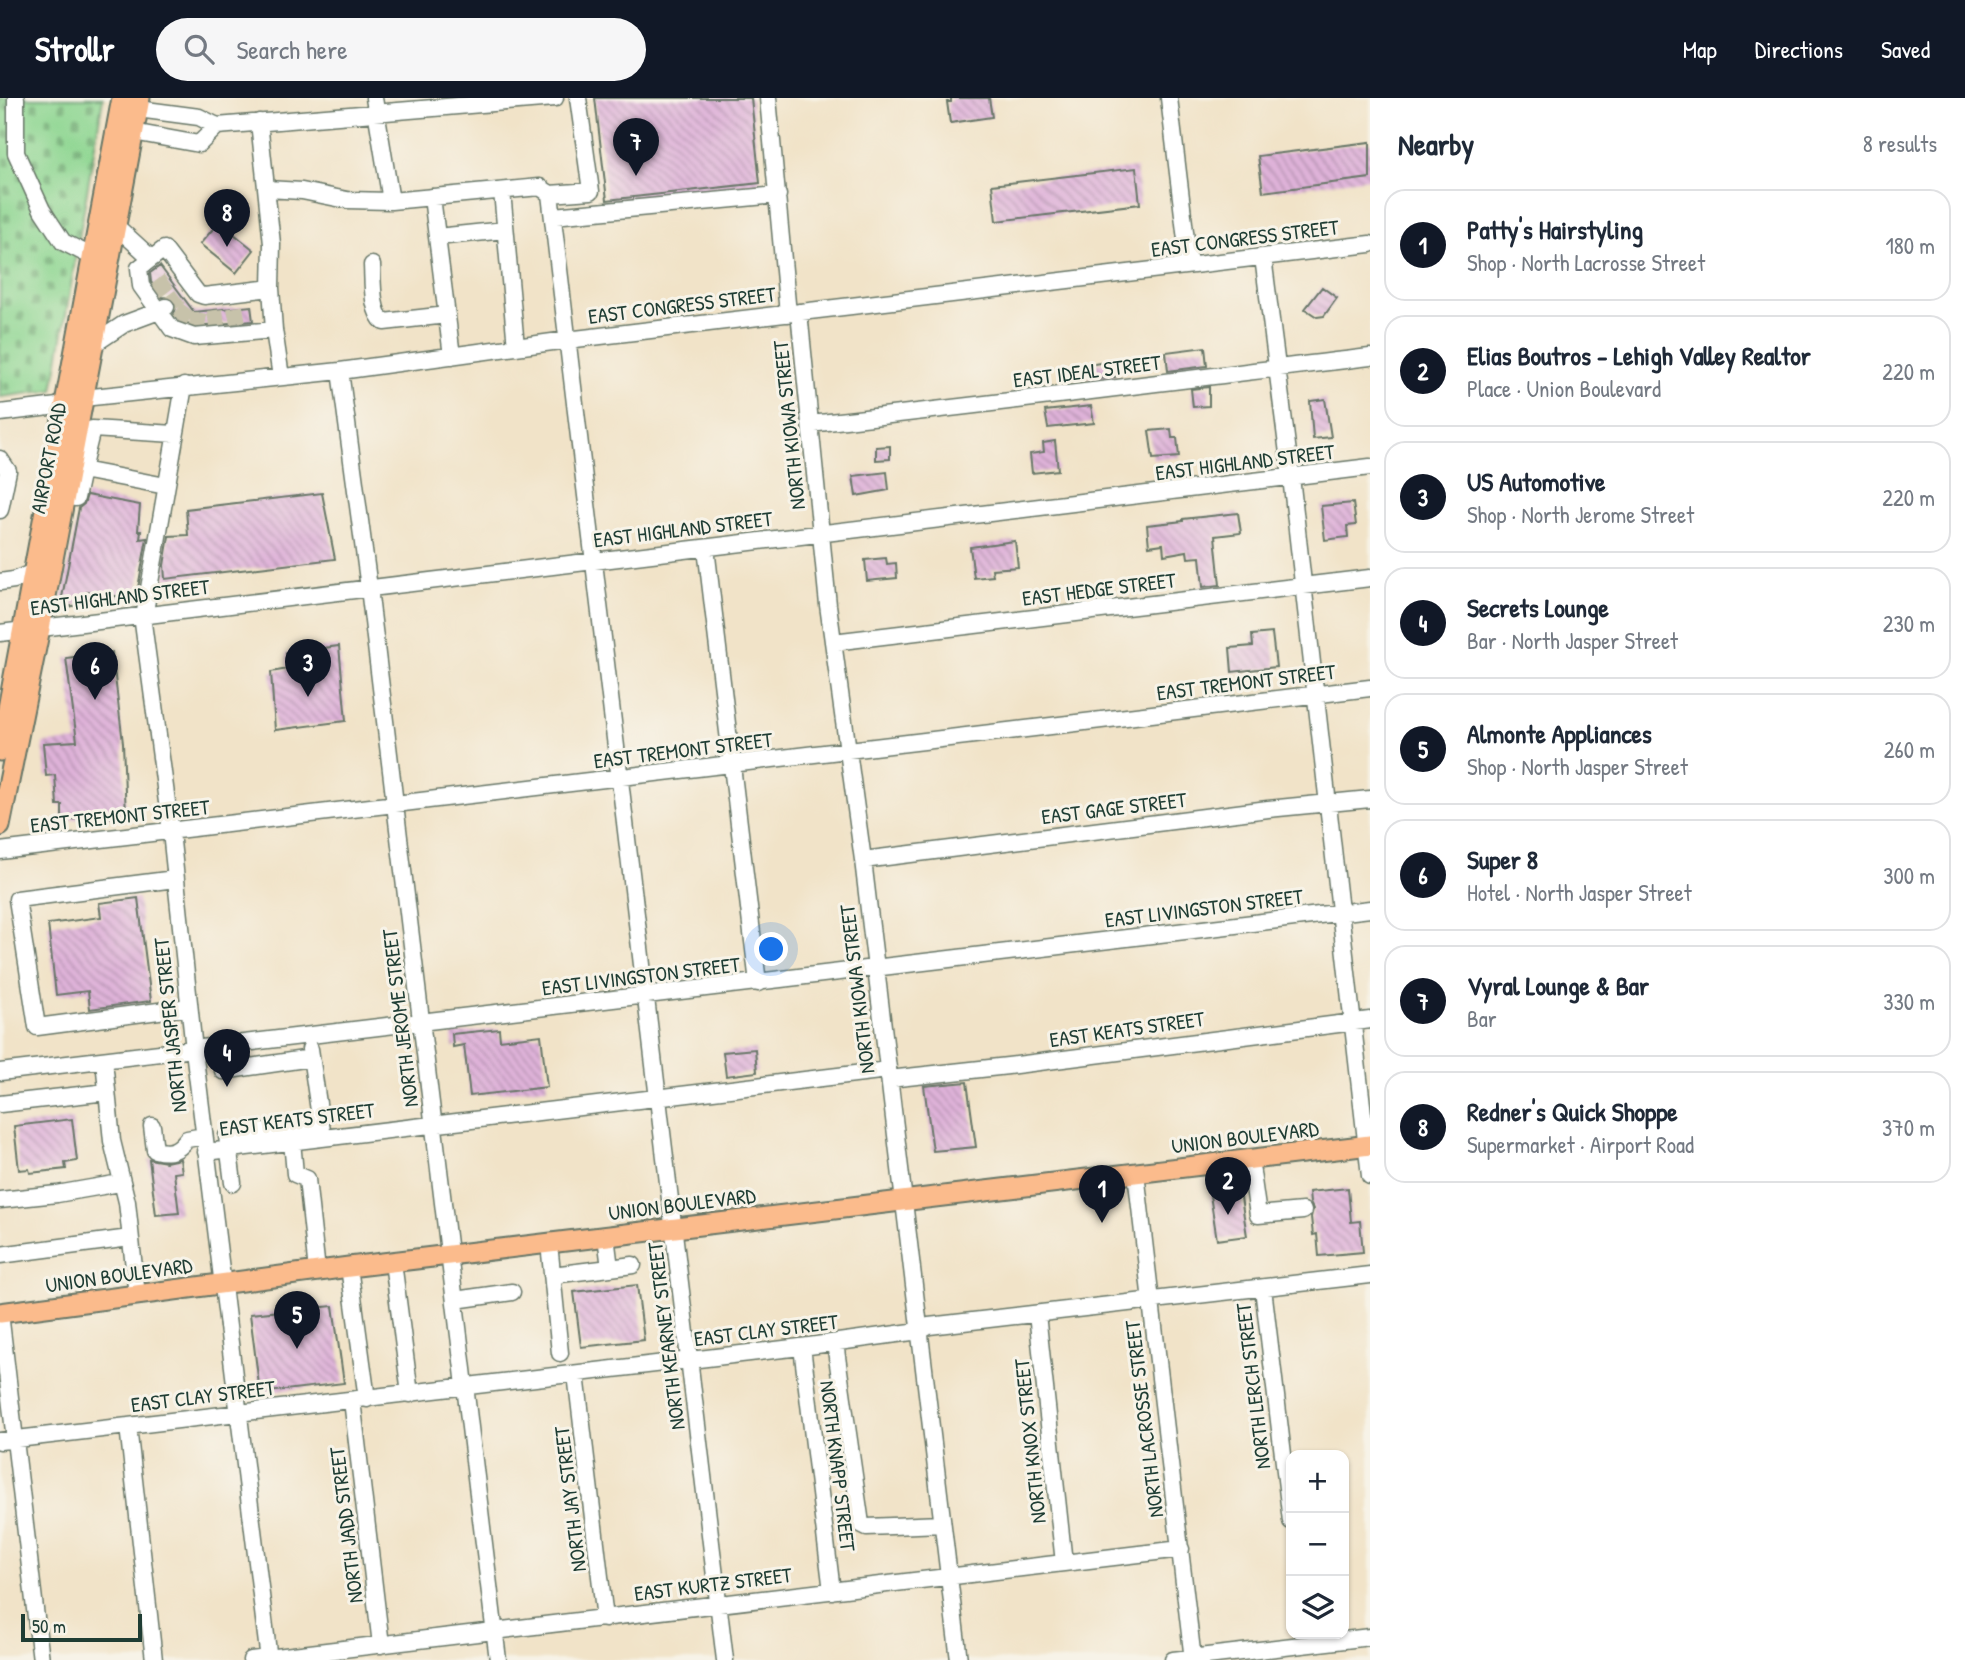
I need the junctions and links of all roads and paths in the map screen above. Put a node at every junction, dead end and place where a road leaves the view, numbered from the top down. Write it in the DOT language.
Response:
graph roads {
  1 [pos="16,98"];
  2 [pos="555,98"];
  3 [pos="578,98"];
  4 [pos="768,98"];
  5 [pos="1169,98"];
  6 [pos="133,102"];
  7 [pos="375,105"];
  8 [pos="259,122"];
  9 [pos="217,126"];
  10 [pos="133,132"];
  11 [pos="8,153"];
  12 [pos="267,189"];
  13 [pos="502,191"];
  14 [pos="550,194"];
  15 [pos="778,194"];
  16 [pos="432,197"];
  17 [pos="391,201"];
  18 [pos="553,216"];
  19 [pos="116,226"];
  20 [pos="505,230"];
  21 [pos="437,237"];
  22 [pos="1370,244"];
  23 [pos="93,257"];
  24 [pos="1263,257"];
  25 [pos="151,258"];
  26 [pos="372,265"];
  27 [pos="1189,265"];
  28 [pos="271,288"];
  29 [pos="163,309"];
  30 [pos="794,313"];
  31 [pos="447,315"];
  32 [pos="274,330"];
  33 [pos="567,340"];
  34 [pos="94,344"];
  35 [pos="516,347"];
  36 [pos="452,356"];
  37 [pos="1370,357"];
  38 [pos="1277,368"];
  39 [pos="340,371"];
  40 [pos="281,377"];
  41 [pos="184,386"];
  42 [pos="75,402"];
  43 [pos="0,413"];
  44 [pos="810,424"];
  45 [pos="175,434"];
  46 [pos="81,445"];
  47 [pos="0,459"];
  48 [pos="1370,467"];
  49 [pos="82,470"];
  50 [pos="1291,477"];
  51 [pos="166,485"];
  52 [pos="2,490"];
  53 [pos="64,496"];
  54 [pos="0,510"];
  55 [pos="821,534"];
  56 [pos="706,548"];
  57 [pos="594,561"];
  58 [pos="34,572"];
  59 [pos="1370,578"];
  60 [pos="0,582"];
  61 [pos="1302,586"];
  62 [pos="369,588"];
  63 [pos="144,616"];
  64 [pos="31,629"];
  65 [pos="0,633"];
  66 [pos="833,642"];
  67 [pos="1370,688"];
  68 [pos="1314,695"];
  69 [pos="848,750"];
  70 [pos="0,751"];
  71 [pos="731,765"];
  72 [pos="620,779"];
  73 [pos="1370,799"];
  74 [pos="1327,804"];
  75 [pos="395,806"];
  76 [pos="0,826"];
  77 [pos="171,832"];
  78 [pos="0,851"];
  79 [pos="863,860"];
  80 [pos="175,879"];
  81 [pos="0,899"];
  82 [pos="18,899"];
  83 [pos="1370,909"];
  84 [pos="1339,912"];
  85 [pos="876,968"];
  86 [pos="758,982"];
  87 [pos="646,996"];
  88 [pos="189,1007"];
  89 [pos="1370,1020"];
  90 [pos="1353,1021"];
  91 [pos="422,1023"];
  92 [pos="308,1036"];
  93 [pos="219,1047"];
  94 [pos="194,1050"];
  95 [pos="311,1058"];
  96 [pos="104,1060"];
  97 [pos="0,1072"];
  98 [pos="889,1074"];
  99 [pos="107,1092"];
  100 [pos="659,1099"];
  101 [pos="0,1104"];
  102 [pos="434,1124"];
  103 [pos="152,1126"];
  104 [pos="322,1130"];
  105 [pos="292,1141"];
  106 [pos="205,1144"];
  107 [pos="1368,1145"];
  108 [pos="228,1149"];
  109 [pos="1250,1160"];
  110 [pos="1136,1173"];
  111 [pos="1370,1176"];
  112 [pos="120,1183"];
  113 [pos="233,1183"];
  114 [pos="0,1200"];
  115 [pos="903,1201"];
  116 [pos="1303,1211"];
  117 [pos="674,1228"];
  118 [pos="606,1236"];
  119 [pos="130,1238"];
  120 [pos="549,1243"];
  121 [pos="0,1255"];
  122 [pos="449,1255"];
  123 [pos="393,1262"];
  124 [pos="633,1265"];
  125 [pos="349,1267"];
  126 [pos="610,1268"];
  127 [pos="317,1271"];
  128 [pos="552,1275"];
  129 [pos="1370,1275"];
  130 [pos="223,1284"];
  131 [pos="1263,1288"];
  132 [pos="512,1293"];
  133 [pos="137,1296"];
  134 [pos="455,1300"];
  135 [pos="1151,1301"];
  136 [pos="0,1313"];
  137 [pos="1037,1314"];
  138 [pos="919,1331"];
  139 [pos="835,1343"];
  140 [pos="802,1347"];
  141 [pos="560,1353"];
  142 [pos="690,1360"];
  143 [pos="576,1374"];
  144 [pos="465,1387"];
  145 [pos="410,1394"];
  146 [pos="359,1399"];
  147 [pos="240,1413"];
  148 [pos="128,1426"];
  149 [pos="8,1440"];
  150 [pos="1290,1513"];
  151 [pos="942,1524"];
  152 [pos="1181,1549"];
  153 [pos="1064,1563"];
  154 [pos="948,1577"];
  155 [pos="832,1591"];
  156 [pos="719,1605"];
  157 [pos="605,1619"];
  158 [pos="495,1632"];
  159 [pos="1370,1637"];
  160 [pos="381,1645"];
  161 [pos="1307,1646"];
  162 [pos="269,1659"];
  163 [pos="1193,1659"];
  164 [pos="41,1660"];
  165 [pos="155,1660"];
  166 [pos="251,1660"];
  167 [pos="498,1660"];
  168 [pos="725,1660"];
  169 [pos="959,1660"];
  170 [pos="1173,1660"];
  1 -- 11 [label="street"];
  2 -- 7 [label="street"];
  3 -- 14 [label="street"];
  4 -- 15 [label="street, NORTH KIOWA STREET"];
  5 -- 27 [label="street"];
  6 -- 9 [label="street"];
  6 -- 10 [label="main road, AIRPORT ROAD"];
  6 -- 23 [label="main road, AIRPORT ROAD"];
  7 -- 8 [label="street"];
  7 -- 17 [label="street"];
  8 -- 9 [label="street"];
  8 -- 12 [label="street"];
  9 -- 10 [label="street"];
  10 -- 19 [label="main road, AIRPORT ROAD"];
  11 -- 23 [label="street"];
  12 -- 17 [label="street"];
  12 -- 28 [label="street"];
  13 -- 14 [label="street"];
  13 -- 16 [label="street"];
  13 -- 20 [label="street"];
  14 -- 18 [label="street, NORTH KEARNEY STREET"];
  15 -- 18 [label="street"];
  15 -- 30 [label="street, NORTH KIOWA STREET"];
  16 -- 17 [label="street"];
  16 -- 21 [label="street"];
  18 -- 33 [label="street, NORTH KEARNEY STREET"];
  19 -- 25 [label="street"];
  19 -- 34 [label="main road, AIRPORT ROAD"];
  20 -- 21 [label="street"];
  20 -- 35 [label="street"];
  21 -- 31 [label="street"];
  22 -- 24 [label="street, EAST CONGRESS STREET"];
  23 -- 42 [label="main road, AIRPORT ROAD"];
  24 -- 27 [label="street, EAST CONGRESS STREET"];
  24 -- 38 [label="street"];
  25 -- 28 [label="street"];
  25 -- 29 [label="street"];
  26 -- 31 [label="street"];
  27 -- 30 [label="street, EAST CONGRESS STREET"];
  28 -- 32 [label="street"];
  29 -- 32 [label="street"];
  29 -- 34 [label="street"];
  30 -- 33 [label="street, EAST CONGRESS STREET"];
  30 -- 44 [label="street, NORTH KIOWA STREET"];
  31 -- 36 [label="street"];
  32 -- 40 [label="street"];
  33 -- 35 [label="street, EAST CONGRESS STREET"];
  33 -- 57 [label="street, NORTH KEARNEY STREET"];
  34 -- 42 [label="main road, AIRPORT ROAD"];
  35 -- 36 [label="street, EAST CONGRESS STREET"];
  36 -- 39 [label="street, EAST CONGRESS STREET"];
  37 -- 38 [label="street, EAST IDEAL STREET"];
  38 -- 44 [label="street, EAST IDEAL STREET"];
  38 -- 50 [label="street"];
  39 -- 40 [label="street, EAST CONGRESS STREET"];
  39 -- 62 [label="street, NORTH JEROME STREET"];
  40 -- 41 [label="street, EAST CONGRESS STREET"];
  41 -- 42 [label="street, EAST CONGRESS STREET"];
  41 -- 45 [label="street, NORTH JASPER STREET"];
  42 -- 43 [label="street, EAST CONGRESS STREET"];
  42 -- 46 [label="main road, AIRPORT ROAD"];
  42 -- 58 [label="main road, AIRPORT ROAD"];
  44 -- 55 [label="street, NORTH KIOWA STREET"];
  45 -- 46 [label="street"];
  45 -- 51 [label="street, NORTH JASPER STREET"];
  46 -- 49 [label="street"];
  46 -- 53 [label="main road, AIRPORT ROAD"];
  47 -- 52 [label="street"];
  48 -- 50 [label="street, EAST HIGHLAND STREET"];
  49 -- 51 [label="street"];
  49 -- 53 [label="street"];
  50 -- 55 [label="street, EAST HIGHLAND STREET"];
  50 -- 61 [label="street"];
  51 -- 63 [label="street, NORTH JASPER STREET"];
  52 -- 54 [label="street"];
  53 -- 64 [label="main road, AIRPORT ROAD"];
  55 -- 56 [label="street, EAST HIGHLAND STREET"];
  55 -- 66 [label="street, NORTH KIOWA STREET"];
  56 -- 57 [label="street, EAST HIGHLAND STREET"];
  56 -- 71 [label="street"];
  57 -- 62 [label="street, EAST HIGHLAND STREET"];
  57 -- 72 [label="street, NORTH KEARNEY STREET"];
  58 -- 60 [label="street"];
  58 -- 64 [label="main road, AIRPORT ROAD"];
  59 -- 61 [label="street, EAST HEDGE STREET"];
  61 -- 66 [label="street, EAST HEDGE STREET"];
  61 -- 68 [label="street"];
  62 -- 63 [label="street, EAST HIGHLAND STREET"];
  62 -- 75 [label="street, NORTH JEROME STREET"];
  63 -- 64 [label="street, EAST HIGHLAND STREET"];
  63 -- 77 [label="street, NORTH JASPER STREET"];
  64 -- 65 [label="street, EAST HIGHLAND STREET"];
  64 -- 70 [label="main road, AIRPORT ROAD"];
  64 -- 76 [label="main road, AIRPORT ROAD"];
  66 -- 69 [label="street, NORTH KIOWA STREET"];
  67 -- 68 [label="street, EAST TREMONT STREET"];
  68 -- 69 [label="street, EAST TREMONT STREET"];
  68 -- 74 [label="street"];
  69 -- 71 [label="street, EAST TREMONT STREET"];
  69 -- 79 [label="street, NORTH KIOWA STREET"];
  71 -- 72 [label="street, EAST TREMONT STREET"];
  71 -- 86 [label="street"];
  72 -- 75 [label="street, EAST TREMONT STREET"];
  72 -- 87 [label="street, NORTH KEARNEY STREET"];
  73 -- 74 [label="street, EAST GAGE STREET"];
  74 -- 79 [label="street, EAST GAGE STREET"];
  74 -- 84 [label="street"];
  75 -- 77 [label="street, EAST TREMONT STREET"];
  75 -- 91 [label="street, NORTH JEROME STREET"];
  77 -- 78 [label="street, EAST TREMONT STREET"];
  77 -- 80 [label="street, NORTH JASPER STREET"];
  79 -- 85 [label="street, NORTH KIOWA STREET"];
  80 -- 82 [label="street"];
  80 -- 88 [label="street, NORTH JASPER STREET"];
  81 -- 82 [label="street"];
  82 -- 88 [label="street"];
  83 -- 84 [label="street, EAST LIVINGSTON STREET"];
  84 -- 85 [label="street, EAST LIVINGSTON STREET"];
  84 -- 90 [label="street"];
  85 -- 86 [label="street, EAST LIVINGSTON STREET"];
  85 -- 98 [label="street, NORTH KIOWA STREET"];
  86 -- 87 [label="street, EAST LIVINGSTON STREET"];
  87 -- 91 [label="street, EAST LIVINGSTON STREET"];
  87 -- 100 [label="street, NORTH KEARNEY STREET"];
  88 -- 94 [label="street, NORTH JASPER STREET"];
  89 -- 90 [label="street, EAST KEATS STREET"];
  90 -- 98 [label="street, EAST KEATS STREET"];
  90 -- 107 [label="street"];
  91 -- 92 [label="street, EAST LIVINGSTON STREET"];
  91 -- 102 [label="street, NORTH JEROME STREET"];
  92 -- 93 [label="street, EAST LIVINGSTON STREET"];
  92 -- 95 [label="street"];
  93 -- 94 [label="street, EAST LIVINGSTON STREET"];
  93 -- 95 [label="street"];
  94 -- 96 [label="street, EAST LIVINGSTON STREET"];
  94 -- 106 [label="street, NORTH JASPER STREET"];
  95 -- 104 [label="street"];
  96 -- 97 [label="street, EAST LIVINGSTON STREET"];
  96 -- 99 [label="street"];
  98 -- 100 [label="street, EAST KEATS STREET"];
  98 -- 115 [label="street, NORTH KIOWA STREET"];
  99 -- 101 [label="street"];
  99 -- 112 [label="street"];
  100 -- 102 [label="street, EAST KEATS STREET"];
  100 -- 117 [label="street, NORTH KEARNEY STREET"];
  102 -- 104 [label="street, EAST KEATS STREET"];
  102 -- 122 [label="street, NORTH JEROME STREET"];
  103 -- 106 [label="street, EAST KEATS STREET"];
  104 -- 105 [label="street, EAST KEATS STREET"];
  104 -- 108 [label="street"];
  105 -- 108 [label="street, EAST KEATS STREET"];
  105 -- 127 [label="street"];
  106 -- 108 [label="street, EAST KEATS STREET"];
  106 -- 130 [label="street, NORTH JASPER STREET"];
  107 -- 109 [label="main road, UNION BOULEVARD"];
  107 -- 111 [label="street"];
  108 -- 113 [label="street"];
  109 -- 110 [label="main road, UNION BOULEVARD"];
  109 -- 116 [label="street"];
  110 -- 115 [label="main road, UNION BOULEVARD"];
  110 -- 135 [label="street, NORTH LACROSSE STREET"];
  112 -- 114 [label="street"];
  112 -- 119 [label="street"];
  115 -- 117 [label="main road, UNION BOULEVARD"];
  115 -- 138 [label="street, NORTH KIOWA STREET"];
  117 -- 118 [label="main road, UNION BOULEVARD"];
  117 -- 142 [label="street, NORTH KEARNEY STREET"];
  118 -- 120 [label="main road, UNION BOULEVARD"];
  118 -- 126 [label="street"];
  119 -- 121 [label="street"];
  119 -- 133 [label="street"];
  120 -- 122 [label="main road, UNION BOULEVARD"];
  120 -- 128 [label="street"];
  122 -- 123 [label="main road, UNION BOULEVARD"];
  122 -- 134 [label="street, NORTH JEROME STREET"];
  123 -- 125 [label="main road, UNION BOULEVARD"];
  123 -- 145 [label="street"];
  124 -- 126 [label="street"];
  125 -- 127 [label="main road, UNION BOULEVARD"];
  125 -- 146 [label="street, NORTH JADD STREET"];
  126 -- 128 [label="street"];
  127 -- 130 [label="main road, UNION BOULEVARD"];
  128 -- 141 [label="street"];
  129 -- 131 [label="street, EAST CLAY STREET"];
  130 -- 133 [label="main road, UNION BOULEVARD"];
  130 -- 147 [label="street, NORTH JASPER STREET"];
  131 -- 135 [label="street, EAST CLAY STREET"];
  131 -- 150 [label="street, NORTH LERCH STREET"];
  132 -- 134 [label="street"];
  133 -- 136 [label="main road, UNION BOULEVARD"];
  134 -- 144 [label="street, NORTH JEROME STREET"];
  135 -- 137 [label="street, EAST CLAY STREET"];
  135 -- 152 [label="street, NORTH LACROSSE STREET"];
  136 -- 149 [label="street"];
  137 -- 138 [label="street, EAST CLAY STREET"];
  137 -- 153 [label="street, NORTH KNOX STREET"];
  138 -- 139 [label="street, EAST CLAY STREET"];
  138 -- 151 [label="street, NORTH KIOWA STREET"];
  139 -- 140 [label="street, EAST CLAY STREET"];
  139 -- 151 [label="street"];
  140 -- 142 [label="street, EAST CLAY STREET"];
  140 -- 155 [label="street, NORTH KNAPP STREET"];
  142 -- 143 [label="street, EAST CLAY STREET"];
  142 -- 156 [label="street, NORTH KEARNEY STREET"];
  143 -- 144 [label="street, EAST CLAY STREET"];
  143 -- 157 [label="street, NORTH JAY STREET"];
  144 -- 145 [label="street, EAST CLAY STREET"];
  144 -- 158 [label="street, NORTH JEROME STREET"];
  145 -- 146 [label="street, EAST CLAY STREET"];
  146 -- 147 [label="street, EAST CLAY STREET"];
  146 -- 160 [label="street, NORTH JADD STREET"];
  147 -- 148 [label="street, EAST CLAY STREET"];
  147 -- 162 [label="street, NORTH JASPER STREET"];
  148 -- 149 [label="street, EAST CLAY STREET"];
  148 -- 165 [label="street"];
  149 -- 164 [label="street"];
  151 -- 154 [label="street, NORTH KIOWA STREET"];
  152 -- 153 [label="street, EAST KURTZ STREET"];
  152 -- 163 [label="street, NORTH LACROSSE STREET"];
  153 -- 154 [label="street, EAST KURTZ STREET"];
  154 -- 155 [label="street, EAST KURTZ STREET"];
  154 -- 169 [label="street, NORTH KIOWA STREET"];
  155 -- 156 [label="street, EAST KURTZ STREET"];
  156 -- 157 [label="street, EAST KURTZ STREET"];
  156 -- 168 [label="street, NORTH KEARNEY STREET"];
  157 -- 158 [label="street, EAST KURTZ STREET"];
  158 -- 160 [label="street, EAST KURTZ STREET"];
  158 -- 167 [label="street, NORTH JEROME STREET"];
  159 -- 161 [label="street"];
  160 -- 162 [label="street, EAST KURTZ STREET"];
  161 -- 163 [label="street"];
  162 -- 166 [label="street, EAST KURTZ STREET"];
  163 -- 170 [label="street"];
}
